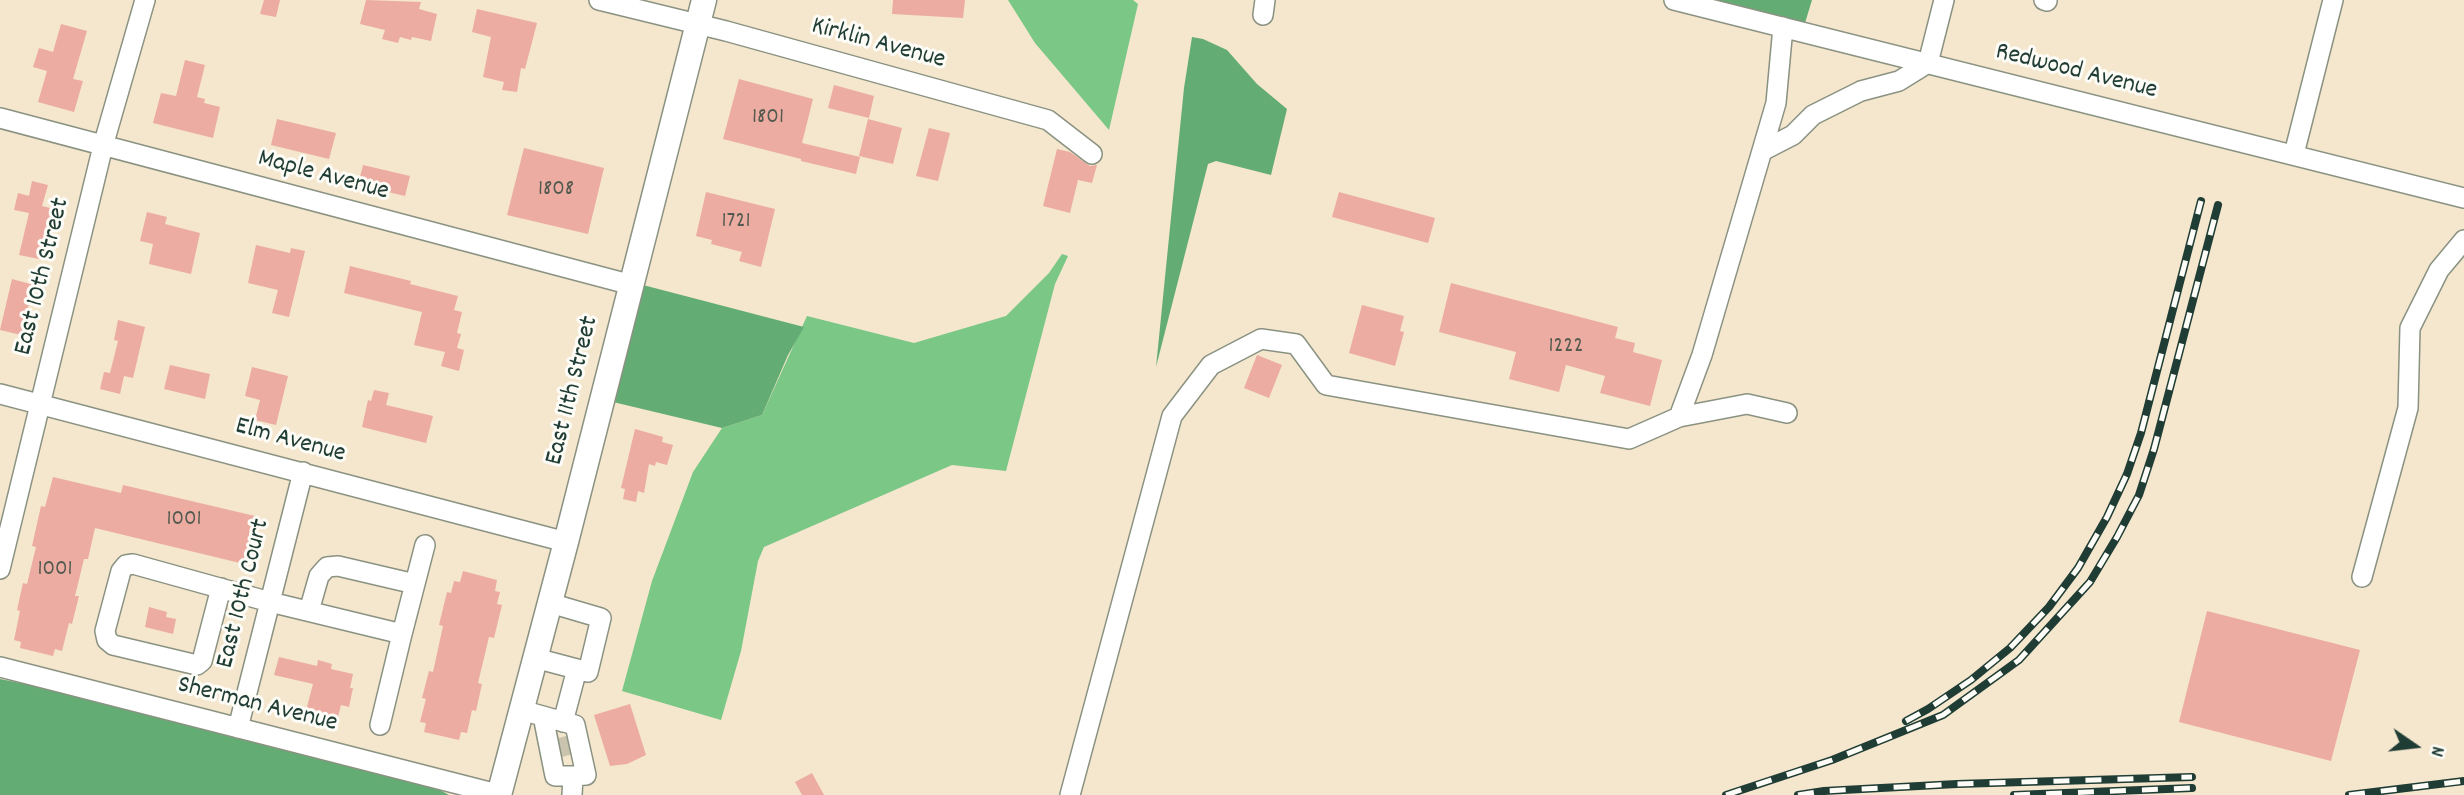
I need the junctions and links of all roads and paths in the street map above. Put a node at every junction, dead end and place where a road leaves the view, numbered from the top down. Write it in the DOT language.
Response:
graph roads {
  1 [pos="145,0"];
  2 [pos="599,0"];
  3 [pos="704,0"];
  4 [pos="1674,0"];
  5 [pos="1944,0"];
  6 [pos="2333,0"];
  7 [pos="698,25"];
  8 [pos="1783,27"];
  9 [pos="1928,63"];
  10 [pos="0,118"];
  11 [pos="103,146"];
  12 [pos="1762,151"];
  13 [pos="1092,153"];
  14 [pos="2294,154"];
  15 [pos="2464,198"];
  16 [pos="2464,240"];
  17 [pos="632,285"];
  18 [pos="0,394"];
  19 [pos="39,404"];
  20 [pos="1787,413"];
  21 [pos="1679,417"];
  22 [pos="303,472"];
  23 [pos="566,542"];
  24 [pos="425,545"];
  25 [pos="0,569"];
  26 [pos="2362,578"];
  27 [pos="415,584"];
  28 [pos="221,588"];
  29 [pos="270,601"];
  30 [pos="550,603"];
  31 [pos="309,611"];
  32 [pos="402,634"];
  33 [pos="535,658"];
  34 [pos="0,667"];
  35 [pos="577,669"];
  36 [pos="532,713"];
  37 [pos="563,722"];
  38 [pos="380,725"];
  39 [pos="238,728"];
  40 [pos="564,747"];
  41 [pos="573,785"];
  42 [pos="500,795"];
  43 [pos="1070,795"];
  1 -- 11 [label="street, East 10th Street"];
  2 -- 7 [label="street, Kirklin Avenue"];
  3 -- 7 [label="main road, East 11th Street"];
  4 -- 8 [label="street, Redwood Avenue"];
  5 -- 9 [label="street"];
  6 -- 14 [label="street"];
  7 -- 13 [label="street, Kirklin Avenue"];
  7 -- 17 [label="main road, East 11th Street"];
  8 -- 9 [label="street, Redwood Avenue"];
  8 -- 12 [label="street"];
  9 -- 12 [label="street"];
  9 -- 14 [label="street, Redwood Avenue"];
  10 -- 11 [label="street, Maple Avenue"];
  11 -- 17 [label="street, Maple Avenue"];
  11 -- 19 [label="street, East 10th Street"];
  12 -- 21 [label="street"];
  14 -- 15 [label="street, Redwood Avenue"];
  16 -- 26 [label="street"];
  17 -- 23 [label="main road, East 11th Street"];
  18 -- 19 [label="street, Elm Avenue"];
  19 -- 22 [label="street, Elm Avenue"];
  19 -- 25 [label="street, East 10th Street"];
  20 -- 21 [label="street"];
  21 -- 43 [label="street"];
  22 -- 23 [label="street, Elm Avenue"];
  22 -- 29 [label="street, East 10th Court"];
  23 -- 30 [label="main road, East 11th Street"];
  24 -- 27 [label="street"];
  27 -- 31 [label="street"];
  27 -- 32 [label="street"];
  28 -- 28 [label="street"];
  28 -- 29 [label="street"];
  29 -- 31 [label="street"];
  29 -- 39 [label="street, East 10th Court"];
  30 -- 33 [label="main road, East 11th Street"];
  30 -- 35 [label="street"];
  31 -- 32 [label="street"];
  32 -- 38 [label="street"];
  33 -- 35 [label="street"];
  33 -- 36 [label="main road, East 11th Street"];
  34 -- 39 [label="street, Sherman Avenue"];
  35 -- 37 [label="street"];
  36 -- 37 [label="street"];
  36 -- 40 [label="street"];
  36 -- 42 [label="main road, East 11th Street"];
  37 -- 40 [label="street"];
  39 -- 42 [label="street, Sherman Avenue"];
  40 -- 41 [label="street"];
  40 -- 41 [label="street"];
}
